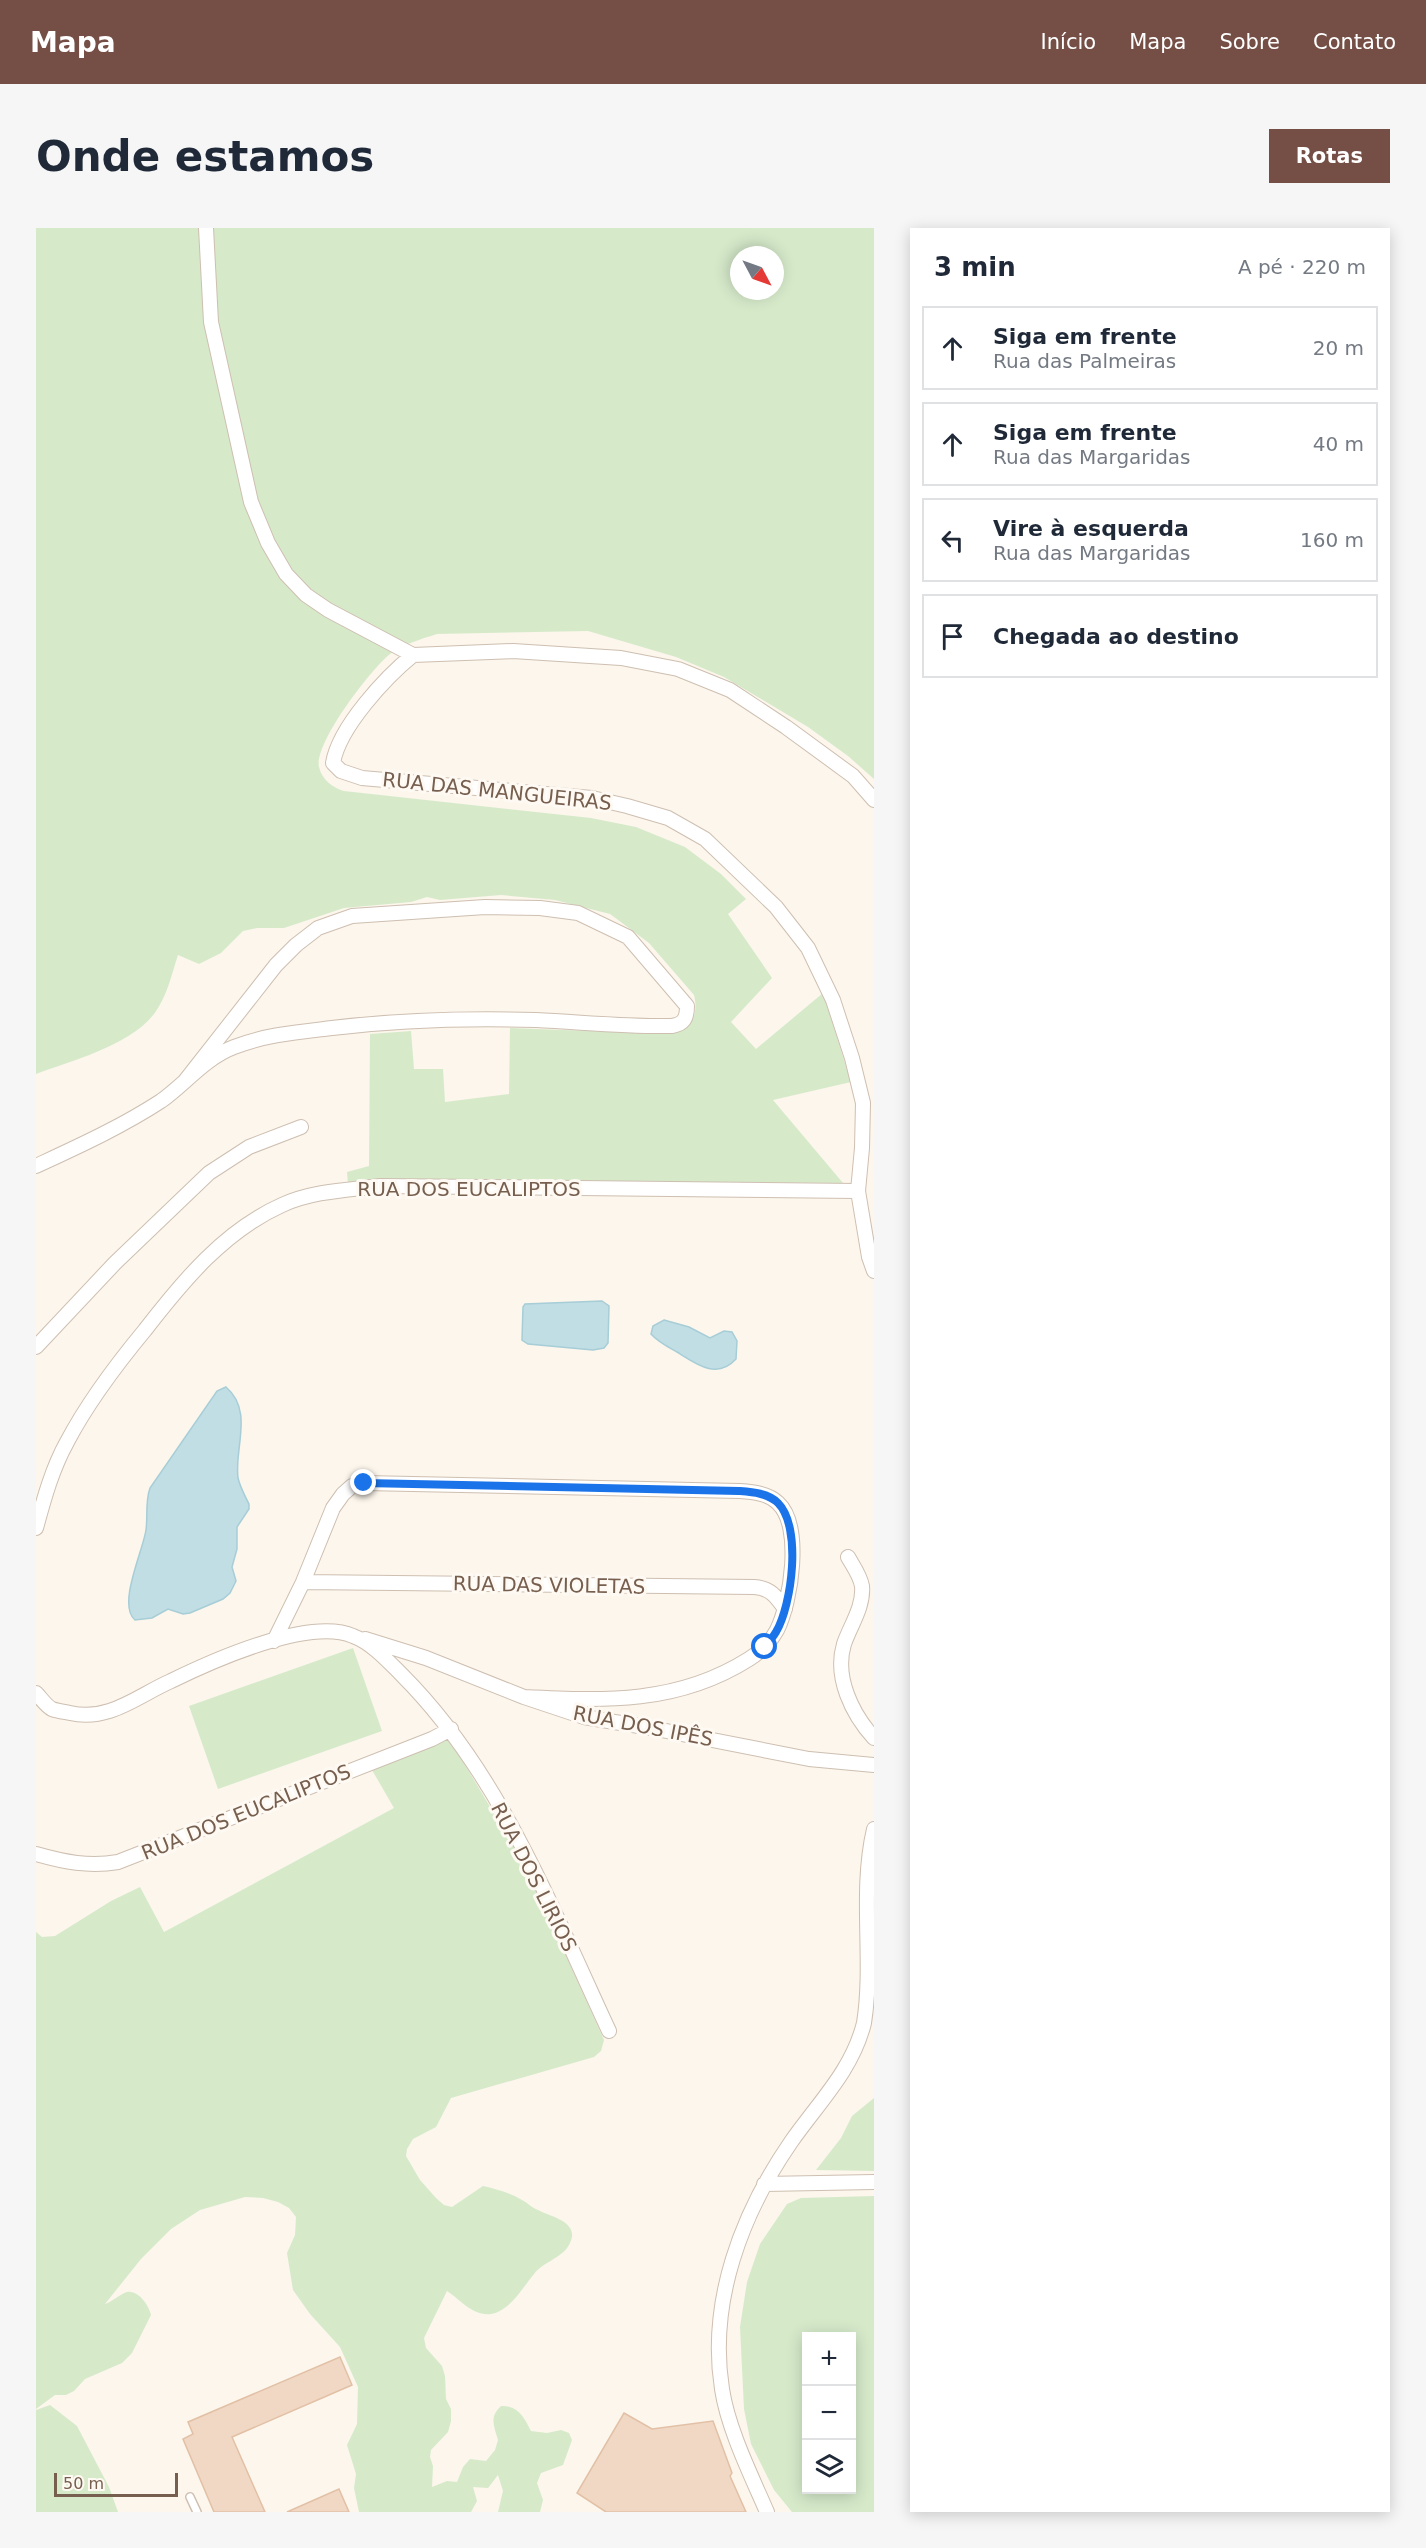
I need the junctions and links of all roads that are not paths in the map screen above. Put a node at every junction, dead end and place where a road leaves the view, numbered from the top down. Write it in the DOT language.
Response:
graph roads {
  1 [pos="206,228"];
  2 [pos="413,655"];
  3 [pos="874,800"];
  4 [pos="185,1081"];
  5 [pos="301,1127"];
  6 [pos="36,1166"];
  7 [pos="858,1191"];
  8 [pos="874,1271"];
  9 [pos="36,1347"];
  10 [pos="36,1528"];
  11 [pos="848,1557"];
  12 [pos="303,1582"];
  13 [pos="785,1609"];
  14 [pos="351,1635"];
  15 [pos="274,1641"];
  16 [pos="36,1693"];
  17 [pos="524,1697"];
  18 [pos="451,1729"];
  19 [pos="874,1738"];
  20 [pos="874,1765"];
  21 [pos="874,1829"];
  22 [pos="36,1854"];
  23 [pos="609,2031"];
  24 [pos="874,2182"];
  25 [pos="764,2184"];
  26 [pos="190,2496"];
  27 [pos="197,2512"];
  28 [pos="767,2512"];
  1 -- 2 [label="street"];
  2 -- 3 [label="street"];
  2 -- 7 [label="street, RUA DAS MANGUEIRAS"];
  4 -- 4 [label="street"];
  4 -- 6 [label="street"];
  5 -- 9 [label="street"];
  7 -- 8 [label="street, RUA DAS MANGUEIRAS"];
  7 -- 10 [label="street, RUA DOS EUCALIPTOS"];
  11 -- 19 [label="street"];
  12 -- 13 [label="street, RUA DAS VIOLETAS"];
  12 -- 13 [label="street"];
  12 -- 15 [label="street"];
  13 -- 17 [label="street"];
  14 -- 15 [label="street, RUA DOS IPÊS"];
  14 -- 17 [label="street, RUA DOS IPÊS"];
  14 -- 18 [label="street, RUA DOS LIRIOS"];
  15 -- 16 [label="street, RUA DOS IPÊS"];
  17 -- 20 [label="street, RUA DOS IPÊS"];
  18 -- 22 [label="street, RUA DOS EUCALIPTOS"];
  18 -- 23 [label="street, RUA DOS LIRIOS"];
  21 -- 25 [label="street"];
  24 -- 25 [label="street"];
  25 -- 28 [label="street"];
  26 -- 27 [label="lane"];
}
